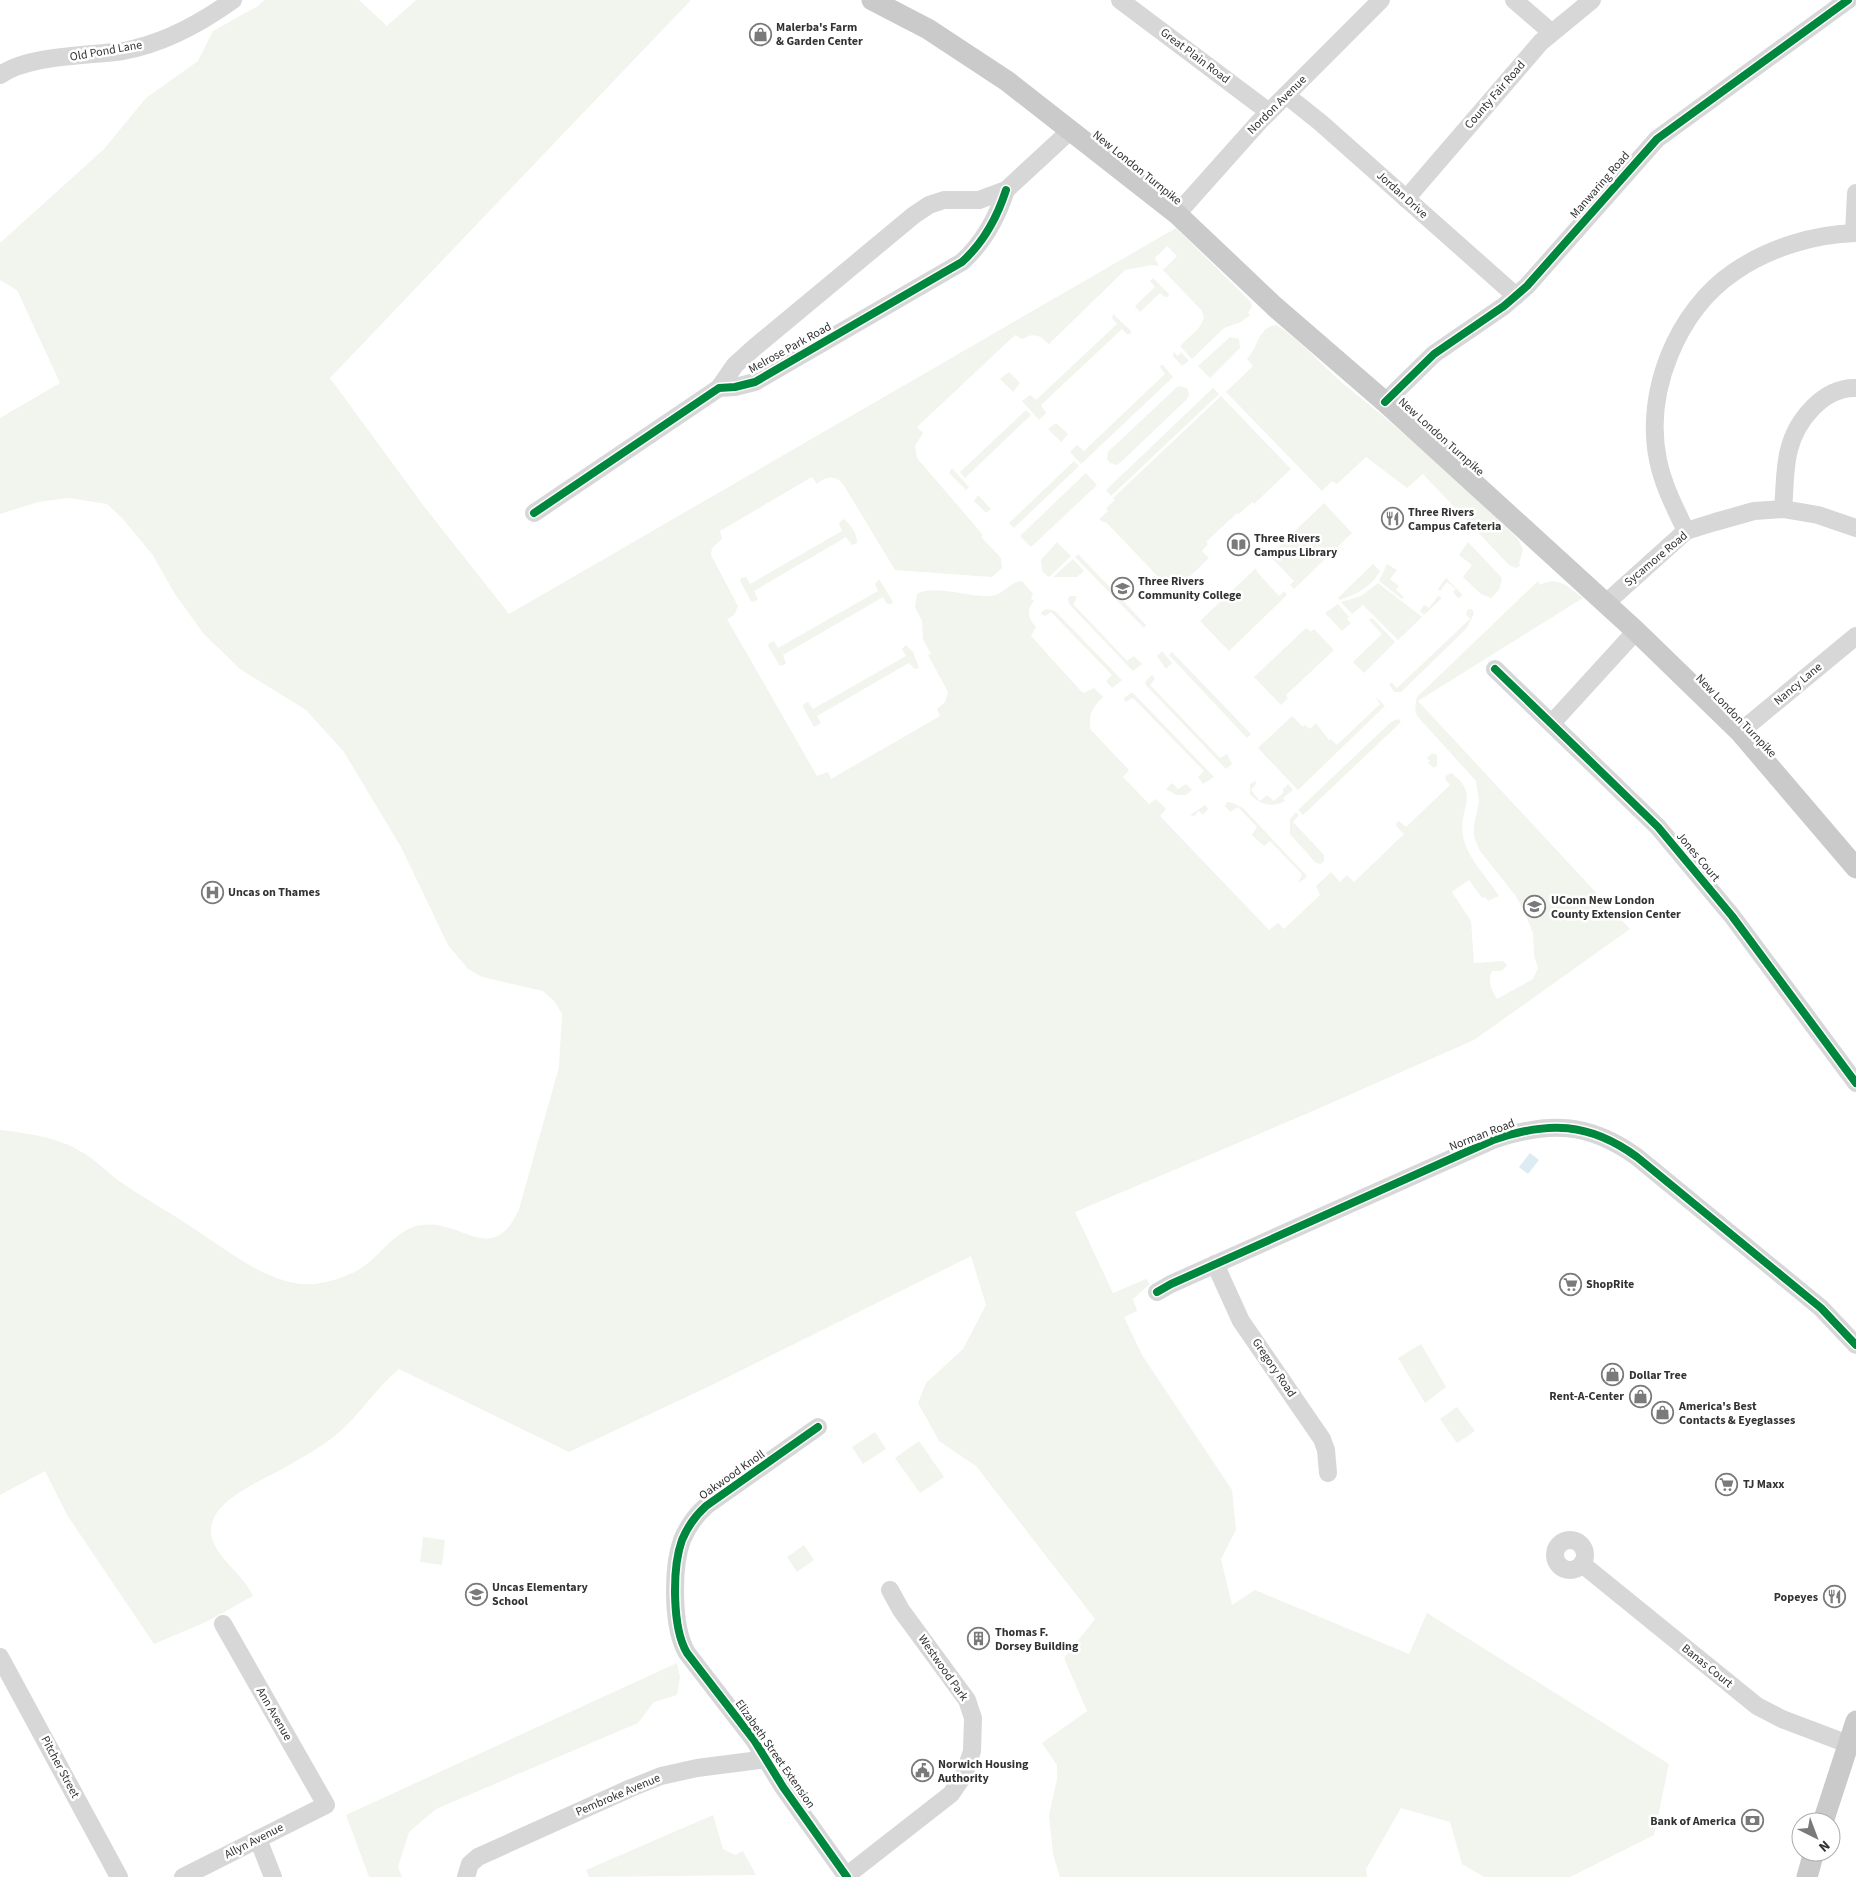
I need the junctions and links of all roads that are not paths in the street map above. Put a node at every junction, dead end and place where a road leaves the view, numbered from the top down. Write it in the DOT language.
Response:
graph roads {
  1 [pos="233,0"];
  2 [pos="872,0"];
  3 [pos="1120,0"];
  4 [pos="1381,0"];
  5 [pos="1514,0"];
  6 [pos="1592,0"];
  7 [pos="1848,0"];
  8 [pos="1551,32"];
  9 [pos="0,75"];
  10 [pos="1286,95"];
  11 [pos="1269,112"];
  12 [pos="1071,130"];
  13 [pos="1006,190"];
  14 [pos="1856,193"];
  15 [pos="1406,199"];
  16 [pos="1177,214"];
  17 [pos="1855,233"];
  18 [pos="1516,296"];
  19 [pos="719,388"];
  20 [pos="1856,388"];
  21 [pos="1385,402"];
  22 [pos="1783,509"];
  23 [pos="534,513"];
  24 [pos="1856,528"];
  25 [pos="1686,531"];
  26 [pos="1606,603"];
  27 [pos="1636,631"];
  28 [pos="1856,636"];
  29 [pos="1495,669"];
  30 [pos="1552,724"];
  31 [pos="1740,732"];
  32 [pos="1856,868"];
  33 [pos="1856,1083"];
  34 [pos="1215,1264"];
  35 [pos="1156,1292"];
  36 [pos="1856,1345"];
  37 [pos="818,1427"];
  38 [pos="1328,1472"];
  39 [pos="1582,1564"];
  40 [pos="890,1590"];
  41 [pos="223,1624"];
  42 [pos="683,1645"];
  43 [pos="0,1657"];
  44 [pos="1856,1721"];
  45 [pos="1848,1744"];
  46 [pos="767,1760"];
  47 [pos="326,1805"];
  48 [pos="1826,1812"];
  49 [pos="258,1839"];
  50 [pos="1811,1862"];
  51 [pos="119,1877"];
  52 [pos="183,1877"];
  53 [pos="273,1877"];
  54 [pos="466,1877"];
  55 [pos="847,1877"];
  56 [pos="1807,1877"];
  1 -- 9 [label="street, Old Pond Lane"];
  2 -- 12 [label="main road, New London Turnpike"];
  3 -- 11 [label="street, Great Plain Road"];
  4 -- 10 [label="street, Nordon Avenue"];
  5 -- 8 [label="street"];
  6 -- 8 [label="street, County Fair Road"];
  7 -- 18 [label="street, Manwaring Road"];
  8 -- 15 [label="street, County Fair Road"];
  10 -- 11 [label="street, Nordon Avenue"];
  10 -- 15 [label="street, Jordan Drive"];
  11 -- 16 [label="street, Nordon Avenue"];
  12 -- 13 [label="street, Melrose Park Road"];
  12 -- 16 [label="main road, New London Turnpike"];
  13 -- 19 [label="street, Melrose Park Road"];
  13 -- 19 [label="street, Melrose Park Road"];
  14 -- 17 [label="street"];
  15 -- 18 [label="street, Jordan Drive"];
  16 -- 21 [label="main road, New London Turnpike"];
  17 -- 25 [label="street"];
  18 -- 21 [label="street, Manwaring Road"];
  19 -- 23 [label="street, Melrose Park Road"];
  20 -- 22 [label="street"];
  21 -- 26 [label="main road, New London Turnpike"];
  22 -- 24 [label="street, Sycamore Road"];
  22 -- 25 [label="street, Sycamore Road"];
  25 -- 26 [label="street, Sycamore Road"];
  26 -- 27 [label="main road, New London Turnpike"];
  27 -- 30 [label="street"];
  27 -- 31 [label="main road, New London Turnpike"];
  28 -- 31 [label="street, Nancy Lane"];
  29 -- 30 [label="street, Jones Court"];
  30 -- 33 [label="street, Jones Court"];
  31 -- 32 [label="main road, New London Turnpike"];
  34 -- 35 [label="street, Norman Road"];
  34 -- 36 [label="street, Norman Road"];
  34 -- 38 [label="street, Gregory Road"];
  37 -- 42 [label="street, Oakwood Knoll"];
  39 -- 45 [label="street, Banas Court"];
  40 -- 55 [label="street, Westwood Park"];
  41 -- 47 [label="street, Ann Avenue"];
  42 -- 46 [label="street, Elizabeth Street Extension"];
  43 -- 51 [label="street, Pitcher Street"];
  44 -- 45 [label="main road"];
  45 -- 48 [label="main road"];
  46 -- 54 [label="street, Pembroke Avenue"];
  46 -- 55 [label="street, Elizabeth Street Extension"];
  47 -- 49 [label="street, Allyn Avenue"];
  49 -- 52 [label="street, Allyn Avenue"];
  49 -- 53 [label="street"];
  50 -- 56 [label="main road"];
}
